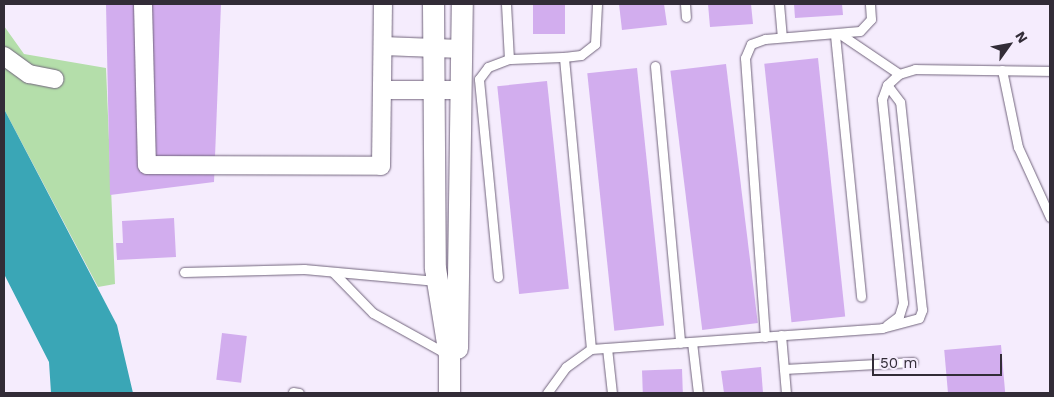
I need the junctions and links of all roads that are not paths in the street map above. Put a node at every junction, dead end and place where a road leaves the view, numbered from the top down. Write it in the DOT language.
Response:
graph roads {
  1 [pos="143,4"];
  2 [pos="383,4"];
  3 [pos="433,4"];
  4 [pos="462,4"];
  5 [pos="506,4"];
  6 [pos="597,4"];
  7 [pos="685,4"];
  8 [pos="779,4"];
  9 [pos="870,4"];
  10 [pos="686,17"];
  11 [pos="837,34"];
  12 [pos="782,37"];
  13 [pos="383,46"];
  14 [pos="432,48"];
  15 [pos="461,49"];
  16 [pos="4,56"];
  17 [pos="564,57"];
  18 [pos="509,59"];
  19 [pos="655,66"];
  20 [pos="1002,70"];
  21 [pos="1050,71"];
  22 [pos="899,74"];
  23 [pos="55,79"];
  24 [pos="887,85"];
  25 [pos="382,90"];
  26 [pos="432,90"];
  27 [pos="461,90"];
  28 [pos="1050,217"];
  29 [pos="184,272"];
  30 [pos="333,272"];
  31 [pos="498,277"];
  32 [pos="436,281"];
  33 [pos="861,297"];
  34 [pos="882,328"];
  35 [pos="781,336"];
  36 [pos="765,337"];
  37 [pos="692,342"];
  38 [pos="680,343"];
  39 [pos="607,348"];
  40 [pos="591,350"];
  41 [pos="449,355"];
  42 [pos="913,362"];
  43 [pos="784,369"];
  44 [pos="450,390"];
  45 [pos="547,393"];
  46 [pos="612,393"];
  47 [pos="698,393"];
  48 [pos="786,393"];
  1 -- 25 [label="street"];
  2 -- 13 [label="street"];
  3 -- 14 [label="street"];
  4 -- 15 [label="street"];
  5 -- 18 [label="lane"];
  6 -- 17 [label="lane"];
  7 -- 10 [label="lane"];
  8 -- 12 [label="lane"];
  9 -- 11 [label="lane"];
  11 -- 12 [label="lane"];
  11 -- 22 [label="lane"];
  11 -- 33 [label="lane"];
  12 -- 36 [label="lane"];
  13 -- 14 [label="street"];
  13 -- 25 [label="street"];
  14 -- 15 [label="street"];
  14 -- 26 [label="street"];
  15 -- 27 [label="street"];
  16 -- 23 [label="street"];
  17 -- 18 [label="lane"];
  17 -- 40 [label="lane"];
  18 -- 31 [label="lane"];
  19 -- 38 [label="lane"];
  20 -- 21 [label="lane"];
  20 -- 22 [label="lane"];
  20 -- 28 [label="lane"];
  22 -- 24 [label="lane"];
  24 -- 34 [label="lane"];
  24 -- 34 [label="lane"];
  25 -- 26 [label="street"];
  26 -- 27 [label="street"];
  26 -- 32 [label="street"];
  27 -- 44 [label="street"];
  29 -- 30 [label="lane"];
  30 -- 32 [label="lane"];
  30 -- 41 [label="lane"];
  32 -- 41 [label="street"];
  34 -- 35 [label="lane"];
  35 -- 36 [label="lane"];
  35 -- 43 [label="lane"];
  36 -- 37 [label="lane"];
  37 -- 38 [label="lane"];
  37 -- 47 [label="lane"];
  38 -- 39 [label="lane"];
  39 -- 40 [label="lane"];
  39 -- 46 [label="lane"];
  40 -- 45 [label="lane"];
  41 -- 44 [label="street"];
  42 -- 43 [label="lane"];
  43 -- 48 [label="lane"];
}
